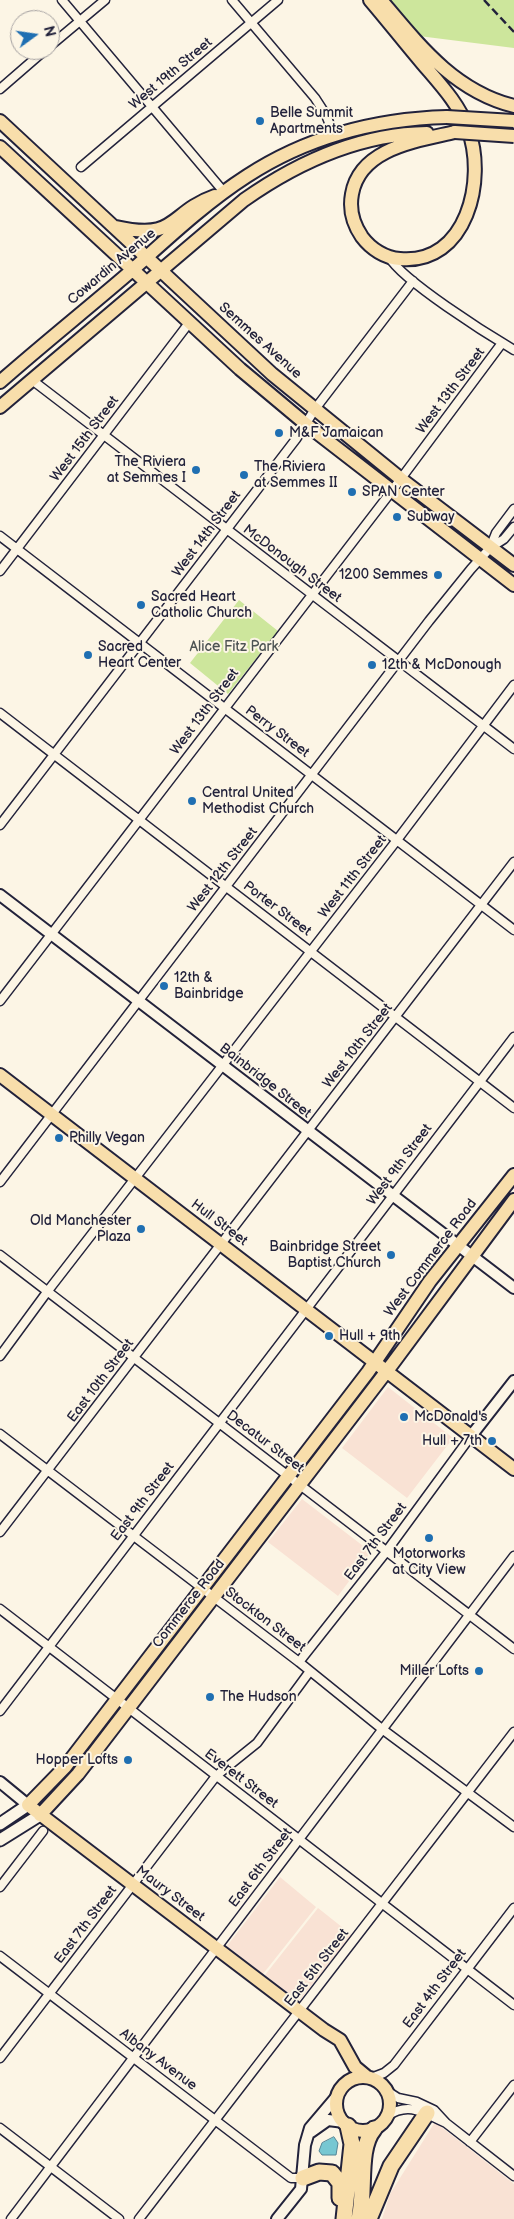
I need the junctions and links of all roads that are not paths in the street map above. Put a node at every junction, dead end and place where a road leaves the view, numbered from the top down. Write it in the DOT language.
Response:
graph roads {
  1 [pos="62,0"];
  2 [pos="105,0"];
  3 [pos="232,0"];
  4 [pos="278,0"];
  5 [pos="370,0"];
  6 [pos="381,0"];
  7 [pos="79,21"];
  8 [pos="251,23"];
  9 [pos="60,37"];
  10 [pos="33,60"];
  11 [pos="0,89"];
  12 [pos="514,106"];
  13 [pos="152,107"];
  14 [pos="514,120"];
  15 [pos="0,121"];
  16 [pos="455,132"];
  17 [pos="334,135"];
  18 [pos="514,136"];
  19 [pos="0,147"];
  20 [pos="81,167"];
  21 [pos="224,192"];
  22 [pos="114,226"];
  23 [pos="147,257"];
  24 [pos="389,257"];
  25 [pos="132,270"];
  26 [pos="161,270"];
  27 [pos="413,281"];
  28 [pos="146,283"];
  29 [pos="189,323"];
  30 [pos="502,343"];
  31 [pos="514,350"];
  32 [pos="32,380"];
  33 [pos="0,382"];
  34 [pos="0,407"];
  35 [pos="315,410"];
  36 [pos="307,425"];
  37 [pos="104,435"];
  38 [pos="401,479"];
  39 [pos="392,492"];
  40 [pos="514,509"];
  41 [pos="514,527"];
  42 [pos="226,529"];
  43 [pos="0,536"];
  44 [pos="490,548"];
  45 [pos="17,549"];
  46 [pos="480,559"];
  47 [pos="514,565"];
  48 [pos="0,571"];
  49 [pos="514,585"];
  50 [pos="312,595"];
  51 [pos="140,642"];
  52 [pos="399,661"];
  53 [pos="514,685"];
  54 [pos="225,708"];
  55 [pos="0,714"];
  56 [pos="484,726"];
  57 [pos="514,749"];
  58 [pos="54,755"];
  59 [pos="312,775"];
  60 [pos="139,820"];
  61 [pos="0,825"];
  62 [pos="397,840"];
  63 [pos="514,862"];
  64 [pos="226,886"];
  65 [pos="0,895"];
  66 [pos="482,905"];
  67 [pos="514,930"];
  68 [pos="51,934"];
  69 [pos="312,951"];
  70 [pos="0,1001"];
  71 [pos="139,1001"];
  72 [pos="397,1016"];
  73 [pos="514,1037"];
  74 [pos="223,1065"];
  75 [pos="0,1075"];
  76 [pos="481,1080"];
  77 [pos="514,1108"];
  78 [pos="51,1115"];
  79 [pos="308,1131"];
  80 [pos="514,1175"];
  81 [pos="136,1178"];
  82 [pos="0,1182"];
  83 [pos="393,1195"];
  84 [pos="514,1200"];
  85 [pos="222,1245"];
  86 [pos="458,1245"];
  87 [pos="0,1255"];
  88 [pos="471,1255"];
  89 [pos="514,1288"];
  90 [pos="47,1292"];
  91 [pos="306,1309"];
  92 [pos="0,1356"];
  93 [pos="134,1357"];
  94 [pos="375,1361"];
  95 [pos="386,1370"];
  96 [pos="514,1381"];
  97 [pos="220,1423"];
  98 [pos="0,1434"];
  99 [pos="471,1436"];
  100 [pos="514,1469"];
  101 [pos="48,1471"];
  102 [pos="288,1475"];
  103 [pos="300,1484"];
  104 [pos="0,1532"];
  105 [pos="133,1536"];
  106 [pos="386,1552"];
  107 [pos="514,1556"];
  108 [pos="202,1588"];
  109 [pos="213,1597"];
  110 [pos="0,1609"];
  111 [pos="469,1615"];
  112 [pos="50,1646"];
  113 [pos="514,1649"];
  114 [pos="299,1662"];
  115 [pos="310,1671"];
  116 [pos="116,1699"];
  117 [pos="128,1708"];
  118 [pos="0,1711"];
  119 [pos="382,1729"];
  120 [pos="514,1732"];
  121 [pos="216,1776"];
  122 [pos="0,1782"];
  123 [pos="468,1791"];
  124 [pos="28,1805"];
  125 [pos="40,1815"];
  126 [pos="0,1824"];
  127 [pos="514,1827"];
  128 [pos="43,1831"];
  129 [pos="299,1839"];
  130 [pos="0,1840"];
  131 [pos="133,1884"];
  132 [pos="0,1887"];
  133 [pos="383,1904"];
  134 [pos="514,1908"];
  135 [pos="216,1948"];
  136 [pos="0,1956"];
  137 [pos="468,1969"];
  138 [pos="50,1993"];
  139 [pos="514,2005"];
  140 [pos="300,2012"];
  141 [pos="324,2030"];
  142 [pos="0,2058"];
  143 [pos="134,2058"];
  144 [pos="369,2078"];
  145 [pos="514,2085"];
  146 [pos="341,2091"];
  147 [pos="387,2091"];
  148 [pos="426,2113"];
  149 [pos="387,2116"];
  150 [pos="216,2120"];
  151 [pos="446,2123"];
  152 [pos="346,2124"];
  153 [pos="0,2128"];
  154 [pos="374,2129"];
  155 [pos="308,2134"];
  156 [pos="470,2142"];
  157 [pos="50,2166"];
  158 [pos="514,2176"];
  159 [pos="303,2178"];
  160 [pos="11,2219"];
  161 [pos="119,2219"];
  162 [pos="139,2219"];
  163 [pos="277,2219"];
  164 [pos="339,2219"];
  165 [pos="344,2219"];
  166 [pos="359,2219"];
  167 [pos="369,2219"];
  1 -- 7 [label="street"];
  2 -- 7 [label="street"];
  3 -- 8 [label="street"];
  4 -- 8 [label="street, West 19th Street"];
  5 -- 24 [label="main road"];
  6 -- 12 [label="main road"];
  7 -- 9 [label="street"];
  7 -- 13 [label="street"];
  8 -- 13 [label="street, West 19th Street"];
  8 -- 17 [label="street"];
  10 -- 11 [label="street"];
  13 -- 20 [label="street, West 19th Street"];
  13 -- 21 [label="street"];
  14 -- 17 [label="main road, Cowardin Avenue, bridge"];
  15 -- 22 [label="main road, Semmes Avenue"];
  16 -- 18 [label="main road, bridge"];
  16 -- 24 [label="main road"];
  16 -- 26 [label="main road"];
  17 -- 21 [label="main road, Cowardin Avenue"];
  19 -- 25 [label="main road"];
  21 -- 22 [label="main road"];
  21 -- 23 [label="main road, Cowardin Avenue"];
  22 -- 23 [label="main road, Semmes Avenue"];
  23 -- 25 [label="main road, Cowardin Avenue"];
  23 -- 26 [label="main road, Semmes Avenue"];
  24 -- 27 [label="street"];
  25 -- 28 [label="main road"];
  25 -- 33 [label="main road, Cowardin Avenue"];
  26 -- 28 [label="main road"];
  26 -- 35 [label="main road, Semmes Avenue"];
  27 -- 30 [label="street"];
  27 -- 35 [label="street, West 14th Street"];
  28 -- 29 [label="main road"];
  28 -- 32 [label="main road"];
  29 -- 36 [label="main road"];
  29 -- 37 [label="street, West 15th Street"];
  30 -- 31 [label="street"];
  30 -- 38 [label="street, West 13th Street"];
  32 -- 34 [label="main road"];
  32 -- 37 [label="street, McDonough Street"];
  35 -- 36 [label="street, West 14th Street"];
  35 -- 38 [label="main road, Semmes Avenue"];
  36 -- 39 [label="main road"];
  36 -- 42 [label="street, West 14th Street"];
  37 -- 42 [label="street, McDonough Street"];
  37 -- 45 [label="street, West 15th Street"];
  38 -- 39 [label="street, West 13th Street"];
  38 -- 44 [label="main road, Semmes Avenue"];
  39 -- 46 [label="main road"];
  39 -- 50 [label="street, West 13th Street"];
  40 -- 44 [label="street, West 12th Street"];
  41 -- 44 [label="street, West 12th Street"];
  42 -- 50 [label="street, McDonough Street"];
  42 -- 51 [label="street, West 14th Street"];
  43 -- 45 [label="street, Perry Street"];
  44 -- 46 [label="street, West 12th Street"];
  44 -- 47 [label="main road, Semmes Avenue"];
  45 -- 48 [label="street, West 15th Street"];
  45 -- 51 [label="street, Perry Street"];
  46 -- 49 [label="main road"];
  46 -- 52 [label="street, West 12th Street"];
  50 -- 52 [label="street, McDonough Street"];
  50 -- 54 [label="street, West 13th Street"];
  51 -- 54 [label="street, Perry Street"];
  51 -- 58 [label="street, West 14th Street"];
  52 -- 56 [label="street, McDonough Street"];
  52 -- 59 [label="street, West 12th Street"];
  53 -- 56 [label="street, West 11th Street"];
  54 -- 59 [label="street, Perry Street"];
  54 -- 60 [label="street, West 13th Street"];
  55 -- 58 [label="street, Porter Street"];
  56 -- 57 [label="street, McDonough Street"];
  56 -- 62 [label="street, West 11th Street"];
  58 -- 60 [label="street, Porter Street"];
  58 -- 61 [label="street, West 14th Street"];
  59 -- 62 [label="street, Perry Street"];
  59 -- 64 [label="street, West 12th Street"];
  60 -- 64 [label="street, Porter Street"];
  60 -- 68 [label="street, West 13th Street"];
  62 -- 66 [label="street, Perry Street"];
  62 -- 69 [label="street, West 11th Street"];
  63 -- 66 [label="street, West 10th Street"];
  64 -- 69 [label="street, Porter Street"];
  64 -- 71 [label="street, West 12th Street"];
  65 -- 68 [label="street, Bainbridge Street"];
  66 -- 67 [label="street, Perry Street"];
  66 -- 72 [label="street, West 10th Street"];
  68 -- 70 [label="street, West 13th Street"];
  68 -- 71 [label="street, Bainbridge Street"];
  69 -- 72 [label="street, Porter Street"];
  69 -- 74 [label="street, West 11th Street"];
  71 -- 74 [label="street, Bainbridge Street"];
  71 -- 78 [label="street, West 12th Street"];
  72 -- 76 [label="street, Porter Street"];
  72 -- 79 [label="street, West 10th Street"];
  73 -- 76 [label="street, West 9th Street"];
  74 -- 79 [label="street, Bainbridge Street"];
  74 -- 81 [label="street, West 11th Street"];
  75 -- 78 [label="main road, Hull Street"];
  76 -- 77 [label="street, Porter Street"];
  76 -- 83 [label="street, West 9th Street"];
  78 -- 81 [label="main road, Hull Street"];
  78 -- 82 [label="street, West 12th Street"];
  79 -- 83 [label="street, Bainbridge Street"];
  79 -- 85 [label="street, West 10th Street"];
  80 -- 86 [label="main road, West Commerce Road"];
  81 -- 85 [label="main road, Hull Street"];
  81 -- 90 [label="street, West 11th Street"];
  83 -- 86 [label="street, Bainbridge Street"];
  83 -- 91 [label="street, West 9th Street"];
  84 -- 88 [label="main road"];
  85 -- 91 [label="main road, Hull Street"];
  85 -- 93 [label="street, East 10th Street"];
  86 -- 88 [label="street, Bainbridge Street"];
  86 -- 94 [label="main road, West Commerce Road"];
  87 -- 90 [label="street, Decatur Street"];
  88 -- 89 [label="street, Bainbridge Street"];
  88 -- 95 [label="main road"];
  90 -- 92 [label="street, West 11th Street"];
  90 -- 93 [label="street, Decatur Street"];
  91 -- 94 [label="main road, Hull Street"];
  91 -- 97 [label="street, East 9th Street"];
  93 -- 97 [label="street, Decatur Street"];
  93 -- 101 [label="street, East 10th Street"];
  94 -- 95 [label="main road, Hull Street"];
  94 -- 102 [label="main road, Commerce Road"];
  95 -- 99 [label="main road, Hull Street"];
  95 -- 103 [label="main road, Commerce Road"];
  96 -- 99 [label="street"];
  97 -- 102 [label="street, Decatur Street"];
  97 -- 105 [label="street, East 9th Street"];
  98 -- 101 [label="street, Stockton Street"];
  99 -- 100 [label="main road, Hull Street"];
  99 -- 106 [label="street, East 7th Street"];
  101 -- 104 [label="street, East 10th Street"];
  101 -- 105 [label="street, Stockton Street"];
  102 -- 103 [label="street, Decatur Street"];
  102 -- 108 [label="main road, Commerce Road"];
  103 -- 106 [label="street, Decatur Street"];
  103 -- 109 [label="main road, Commerce Road"];
  105 -- 108 [label="street, Stockton Street"];
  105 -- 112 [label="street, East 9th Street"];
  106 -- 111 [label="street, Decatur Street"];
  106 -- 114 [label="street, East 7th Street"];
  107 -- 111 [label="street, East 6th Street"];
  108 -- 109 [label="street, Stockton Street"];
  108 -- 116 [label="main road, Commerce Road"];
  109 -- 114 [label="street, Stockton Street"];
  109 -- 117 [label="main road, Commerce Road"];
  110 -- 112 [label="street, Everett Street"];
  111 -- 113 [label="street, Decatur Street"];
  111 -- 119 [label="street, East 6th Street"];
  112 -- 116 [label="street, Everett Street"];
  112 -- 118 [label="street, East 9th Street"];
  114 -- 115 [label="street, Stockton Street"];
  115 -- 119 [label="street, Stockton Street"];
  115 -- 121 [label="street, East 7th Street"];
  116 -- 117 [label="street, Everett Street"];
  116 -- 124 [label="main road, Commerce Road"];
  117 -- 121 [label="street, Everett Street"];
  117 -- 125 [label="main road, Commerce Road"];
  119 -- 123 [label="street, Stockton Street"];
  119 -- 129 [label="street, East 6th Street"];
  120 -- 123 [label="street, East 5th Street"];
  121 -- 129 [label="street, Everett Street"];
  121 -- 131 [label="street, East 7th Street"];
  122 -- 124 [label="street, Maury Street"];
  123 -- 127 [label="street, Stockton Street"];
  123 -- 133 [label="street, East 5th Street"];
  124 -- 125 [label="main road, Maury Street"];
  124 -- 126 [label="main road, Commerce Road"];
  125 -- 130 [label="main road, Commerce Road"];
  125 -- 131 [label="main road, Maury Street"];
  128 -- 132 [label="street"];
  129 -- 133 [label="street, Everett Street"];
  129 -- 135 [label="street, East 6th Street"];
  131 -- 135 [label="main road, Maury Street"];
  131 -- 138 [label="street, East 7th Street"];
  133 -- 137 [label="street, Everett Street"];
  133 -- 140 [label="street, East 5th Street"];
  134 -- 137 [label="street, East 4th Street"];
  135 -- 140 [label="main road, Maury Street"];
  135 -- 143 [label="street, East 6th Street"];
  136 -- 138 [label="street, Albany Avenue"];
  137 -- 139 [label="street, Everett Street"];
  137 -- 144 [label="street, East 4th Street"];
  138 -- 142 [label="street, East 7th Street"];
  138 -- 143 [label="street, Albany Avenue"];
  140 -- 141 [label="main road, Maury Street"];
  140 -- 150 [label="street, East 5th Street"];
  141 -- 144 [label="main road, Maury Street"];
  141 -- 146 [label="main road, Maury Street"];
  143 -- 150 [label="street, Albany Avenue"];
  143 -- 157 [label="street, East 6th Street"];
  144 -- 146 [label="main road"];
  144 -- 147 [label="main road"];
  145 -- 156 [label="street"];
  146 -- 152 [label="main road"];
  146 -- 155 [label="street"];
  147 -- 149 [label="main road"];
  147 -- 151 [label="street"];
  148 -- 149 [label="street"];
  148 -- 151 [label="street"];
  148 -- 167 [label="highway"];
  149 -- 154 [label="main road"];
  150 -- 159 [label="street, Albany Avenue"];
  150 -- 162 [label="street, East 5th Street"];
  151 -- 156 [label="street"];
  152 -- 154 [label="main road"];
  152 -- 155 [label="street"];
  152 -- 165 [label="highway"];
  153 -- 157 [label="street"];
  154 -- 166 [label="highway"];
  155 -- 159 [label="street"];
  156 -- 158 [label="street"];
  157 -- 160 [label="street, East 6th Street"];
  157 -- 161 [label="street"];
  159 -- 163 [label="street"];
  159 -- 164 [label="highway"];
}
